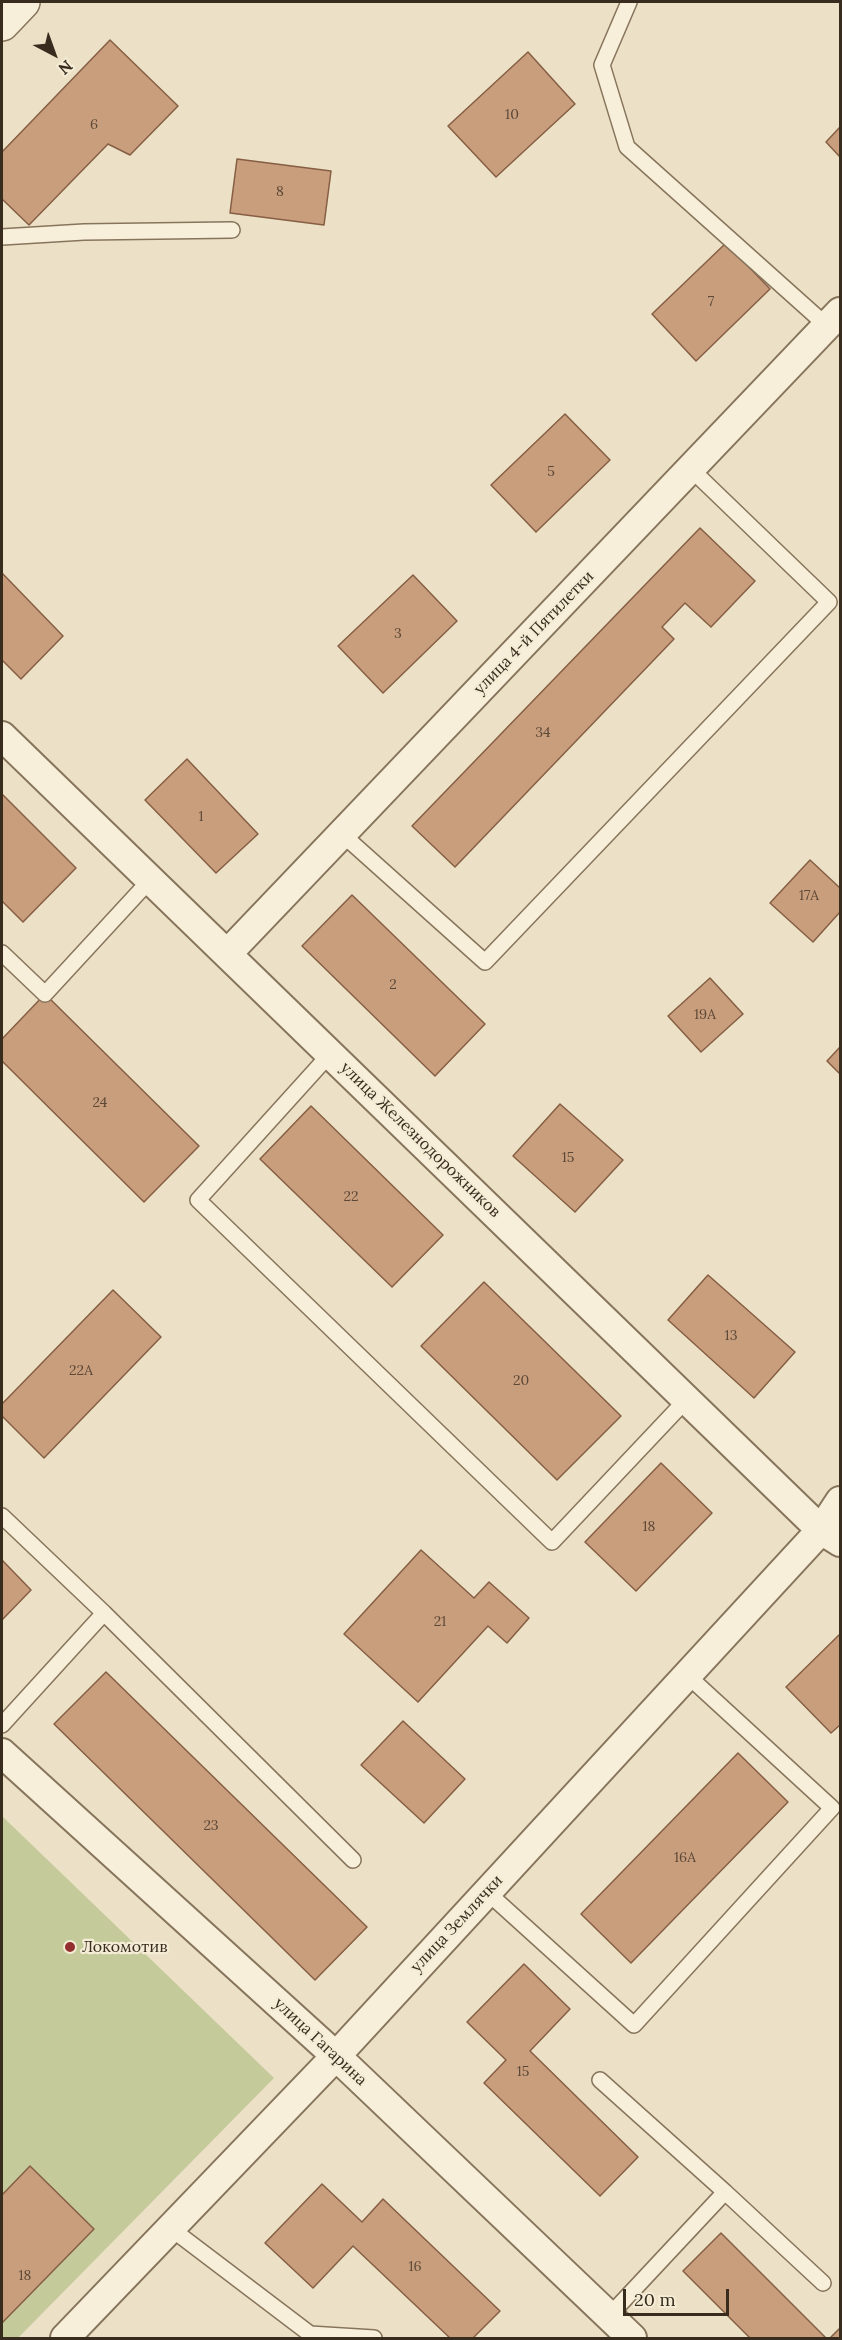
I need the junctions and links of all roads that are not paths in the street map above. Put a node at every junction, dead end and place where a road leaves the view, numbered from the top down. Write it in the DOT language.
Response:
graph roads {
  1 [pos="23,2"];
  2 [pos="629,2"];
  3 [pos="2,24"];
  4 [pos="232,230"];
  5 [pos="2,237"];
  6 [pos="834,319"];
  7 [pos="691,469"];
  8 [pos="2,736"];
  9 [pos="342,834"];
  10 [pos="151,879"];
  11 [pos="2,954"];
  12 [pos="227,954"];
  13 [pos="330,1054"];
  14 [pos="687,1399"];
  15 [pos="840,1501"];
  16 [pos="2,1516"];
  17 [pos="831,1536"];
  18 [pos="104,1613"];
  19 [pos="687,1676"];
  20 [pos="2,1725"];
  21 [pos="2,1753"];
  22 [pos="836,1803"];
  23 [pos="353,1860"];
  24 [pos="487,1892"];
  25 [pos="336,2056"];
  26 [pos="600,2080"];
  27 [pos="725,2192"];
  28 [pos="169,2227"];
  29 [pos="823,2283"];
  30 [pos="609,2316"];
  31 [pos="65,2338"];
  32 [pos="374,2338"];
  33 [pos="632,2338"];
  1 -- 3 [label="street"];
  2 -- 6 [label="lane"];
  4 -- 5 [label="lane"];
  6 -- 7 [label="street, улица 4-й Пятилетки"];
  7 -- 9 [label="street, улица 4-й Пятилетки"];
  7 -- 9 [label="lane"];
  8 -- 10 [label="street, улица Железнодорожников"];
  9 -- 12 [label="street, улица 4-й Пятилетки"];
  10 -- 11 [label="lane"];
  10 -- 12 [label="street, улица Железнодорожников"];
  12 -- 13 [label="street, улица Железнодорожников"];
  13 -- 14 [label="street, улица Железнодорожников"];
  13 -- 14 [label="lane"];
  14 -- 17 [label="street, улица Железнодорожников"];
  15 -- 17 [label="street, улица Землячки"];
  16 -- 18 [label="lane"];
  17 -- 19 [label="street, улица Землячки"];
  18 -- 20 [label="lane"];
  18 -- 23 [label="lane"];
  19 -- 22 [label="lane"];
  19 -- 24 [label="street, улица Землячки"];
  21 -- 25 [label="street, улица Гагарина"];
  22 -- 24 [label="lane"];
  24 -- 25 [label="street, улица Землячки"];
  25 -- 28 [label="street, улица Землячки"];
  25 -- 30 [label="street, улица Гагарина"];
  26 -- 27 [label="lane"];
  27 -- 29 [label="lane"];
  27 -- 30 [label="lane"];
  28 -- 31 [label="street, улица Землячки"];
  28 -- 32 [label="lane"];
  30 -- 33 [label="street, улица Гагарина"];
}
